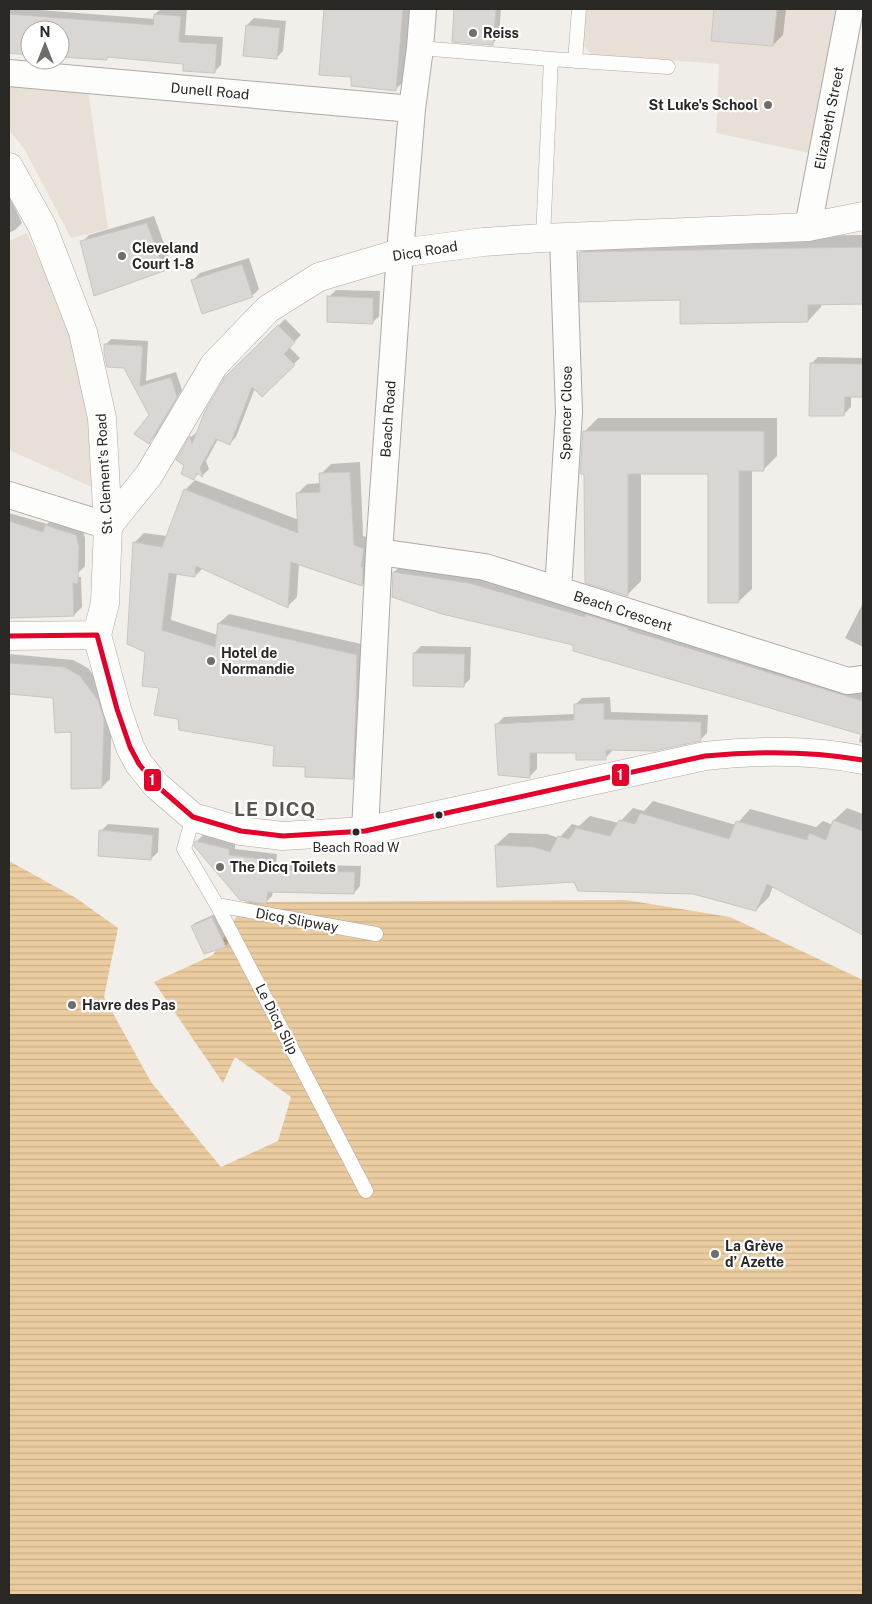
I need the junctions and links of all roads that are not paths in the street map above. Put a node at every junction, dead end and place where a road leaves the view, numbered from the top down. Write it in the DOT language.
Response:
graph roads {
  1 [pos="423,9"];
  2 [pos="580,9"];
  3 [pos="850,9"];
  4 [pos="420,48"];
  5 [pos="551,59"];
  6 [pos="575,61"];
  7 [pos="668,67"];
  8 [pos="9,73"];
  9 [pos="412,109"];
  10 [pos="9,166"];
  11 [pos="863,216"];
  12 [pos="808,227"];
  13 [pos="553,237"];
  14 [pos="400,253"];
  15 [pos="9,495"];
  16 [pos="108,526"];
  17 [pos="379,552"];
  18 [pos="558,590"];
  19 [pos="97,635"];
  20 [pos="9,636"];
  21 [pos="863,679"];
  22 [pos="863,760"];
  23 [pos="193,817"];
  24 [pos="365,831"];
  25 [pos="218,905"];
  26 [pos="376,934"];
  27 [pos="366,1190"];
  1 -- 4 [label="street, Beach Road"];
  2 -- 6 [label="lane"];
  3 -- 12 [label="street, Elizabeth Street"];
  4 -- 5 [label="lane"];
  4 -- 9 [label="street, Beach Road"];
  5 -- 6 [label="lane"];
  5 -- 13 [label="lane"];
  6 -- 7 [label="lane"];
  8 -- 9 [label="street, Dunell Road"];
  9 -- 14 [label="street, Beach Road"];
  10 -- 16 [label="main road, St. Clement's Road"];
  11 -- 12 [label="main road, Dicq Road"];
  12 -- 13 [label="main road, Dicq Road"];
  13 -- 14 [label="main road, Dicq Road"];
  13 -- 18 [label="street, Spencer Close"];
  14 -- 16 [label="main road, Dicq Road"];
  14 -- 17 [label="street, Beach Road"];
  15 -- 16 [label="street"];
  16 -- 19 [label="main road, St. Clement's Road"];
  17 -- 18 [label="street, Beach Crescent"];
  17 -- 24 [label="street, Beach Road"];
  18 -- 21 [label="street, Beach Crescent"];
  19 -- 20 [label="main road"];
  19 -- 23 [label="main road, St. Clement's Road"];
  22 -- 24 [label="main road"];
  23 -- 24 [label="main road"];
  23 -- 25 [label="lane, Le Dicq Slip"];
  25 -- 26 [label="lane, Dicq Slipway"];
  25 -- 27 [label="lane, Le Dicq Slip"];
}
